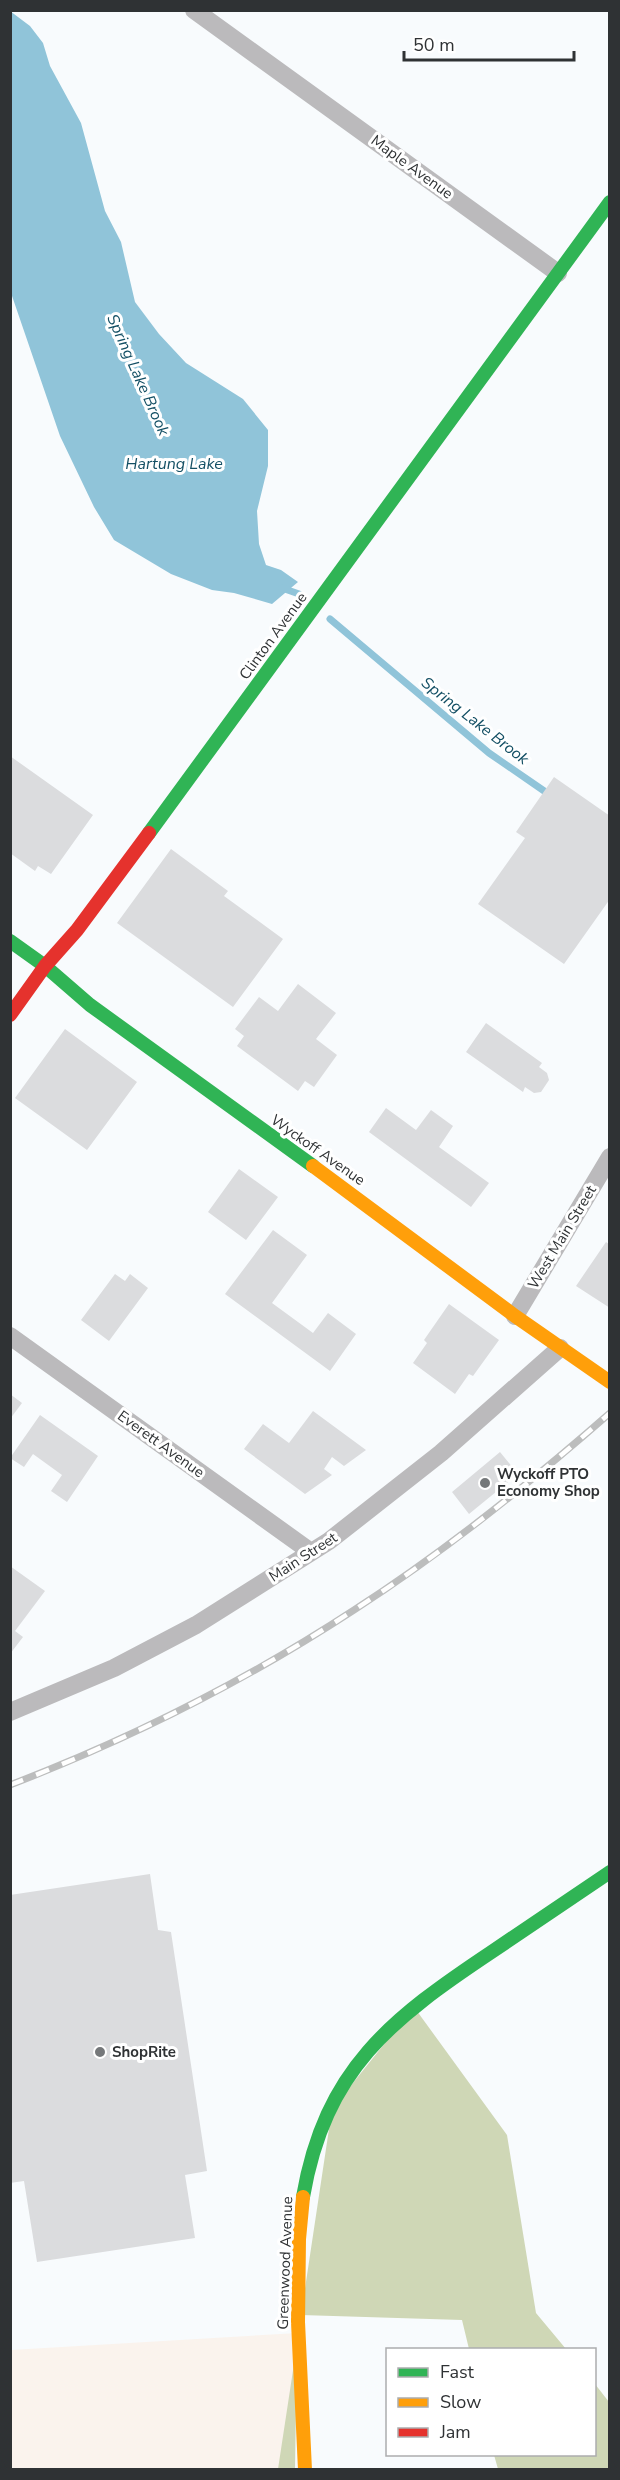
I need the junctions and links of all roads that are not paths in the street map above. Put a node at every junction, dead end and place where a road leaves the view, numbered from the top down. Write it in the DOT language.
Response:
graph roads {
  1 [pos="194,10"];
  2 [pos="609,202"];
  3 [pos="558,273"];
  4 [pos="10,941"];
  5 [pos="45,966"];
  6 [pos="10,1015"];
  7 [pos="609,1157"];
  8 [pos="515,1316"];
  9 [pos="10,1336"];
  10 [pos="560,1348"];
  11 [pos="609,1382"];
  12 [pos="311,1552"];
  13 [pos="10,1712"];
  14 [pos="609,1872"];
  15 [pos="305,2469"];
  1 -- 3 [label="street, Maple Avenue"];
  2 -- 3 [label="street"];
  3 -- 5 [label="street, Clinton Avenue"];
  4 -- 5 [label="street, Wyckoff Avenue"];
  5 -- 6 [label="street, Clinton Avenue"];
  5 -- 8 [label="street, Wyckoff Avenue"];
  7 -- 8 [label="street, West Main Street"];
  8 -- 10 [label="street, Wyckoff Avenue"];
  9 -- 12 [label="street, Everett Avenue"];
  10 -- 11 [label="street, Wyckoff Avenue"];
  10 -- 12 [label="street, Main Street"];
  12 -- 13 [label="street, Main Street"];
  14 -- 15 [label="street, Greenwood Avenue"];
}
